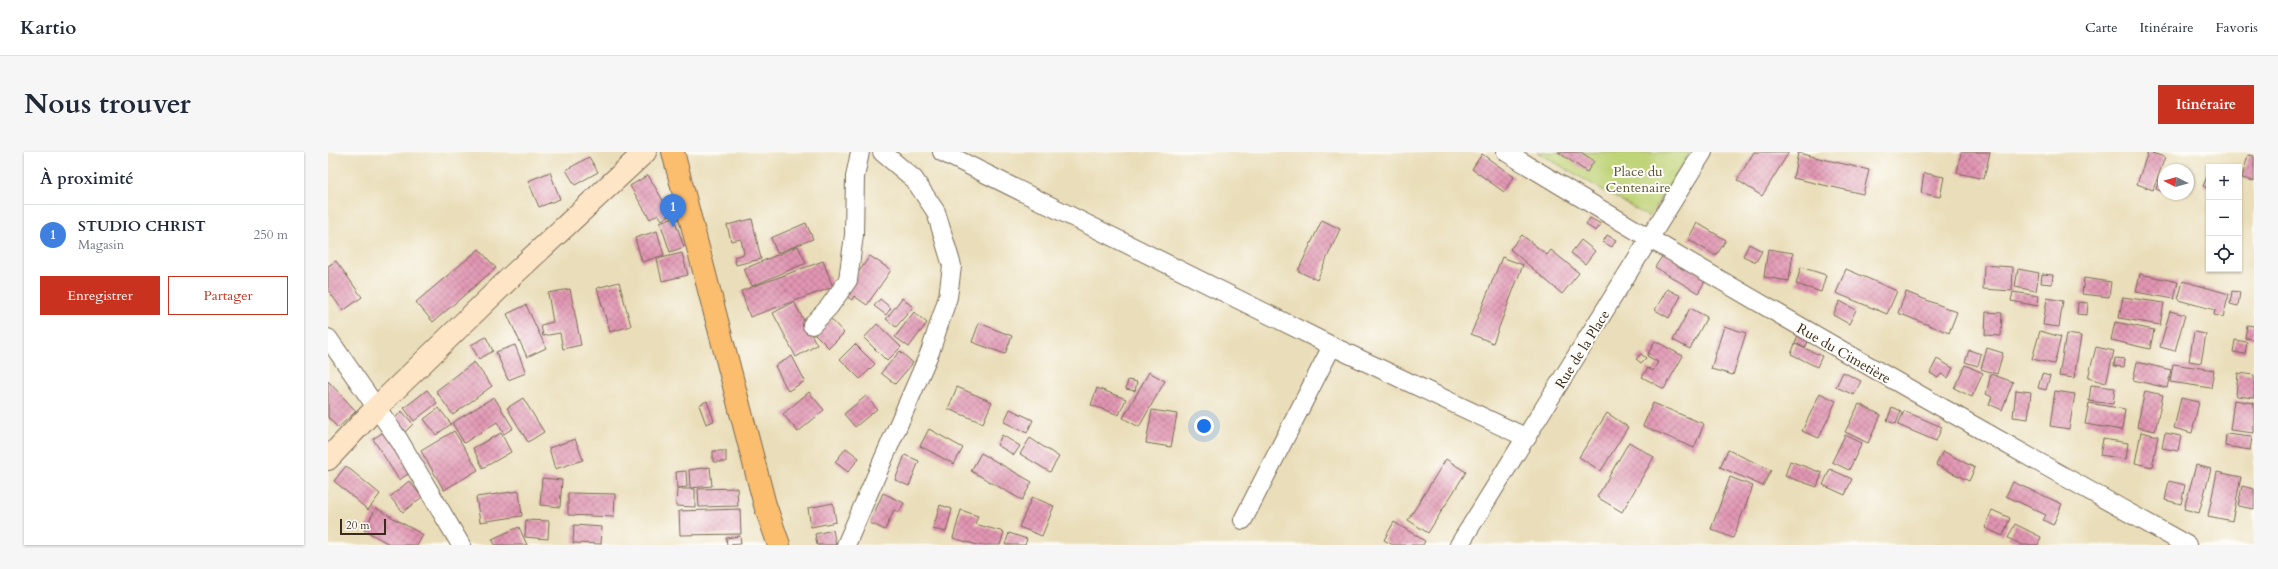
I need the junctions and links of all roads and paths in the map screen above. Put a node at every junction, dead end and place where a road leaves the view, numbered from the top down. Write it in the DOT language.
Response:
graph roads {
  1 [pos="645,152"];
  2 [pos="673,152"];
  3 [pos="860,152"];
  4 [pos="882,152"];
  5 [pos="942,152"];
  6 [pos="1506,152"];
  7 [pos="1703,152"];
  8 [pos="1650,240"];
  9 [pos="812,326"];
  10 [pos="328,338"];
  11 [pos="1332,346"];
  12 [pos="375,409"];
  13 [pos="1527,438"];
  14 [pos="328,459"];
  15 [pos="1243,520"];
  16 [pos="461,545"];
  17 [pos="779,545"];
  18 [pos="846,545"];
  19 [pos="1459,545"];
  20 [pos="2187,545"];
  1 -- 12 [label="street"];
  2 -- 17 [label="main road"];
  3 -- 9 [label="street"];
  4 -- 18 [label="street"];
  5 -- 11 [label="street"];
  6 -- 8 [label="street, Rue du Cimetière"];
  7 -- 8 [label="street, Rue de la Place"];
  8 -- 13 [label="street, Rue de la Place"];
  8 -- 20 [label="street, Rue du Cimetière"];
  10 -- 12 [label="street"];
  11 -- 13 [label="street"];
  11 -- 15 [label="street"];
  12 -- 14 [label="street"];
  12 -- 16 [label="street"];
  13 -- 19 [label="street, Rue de la Place"];
}
